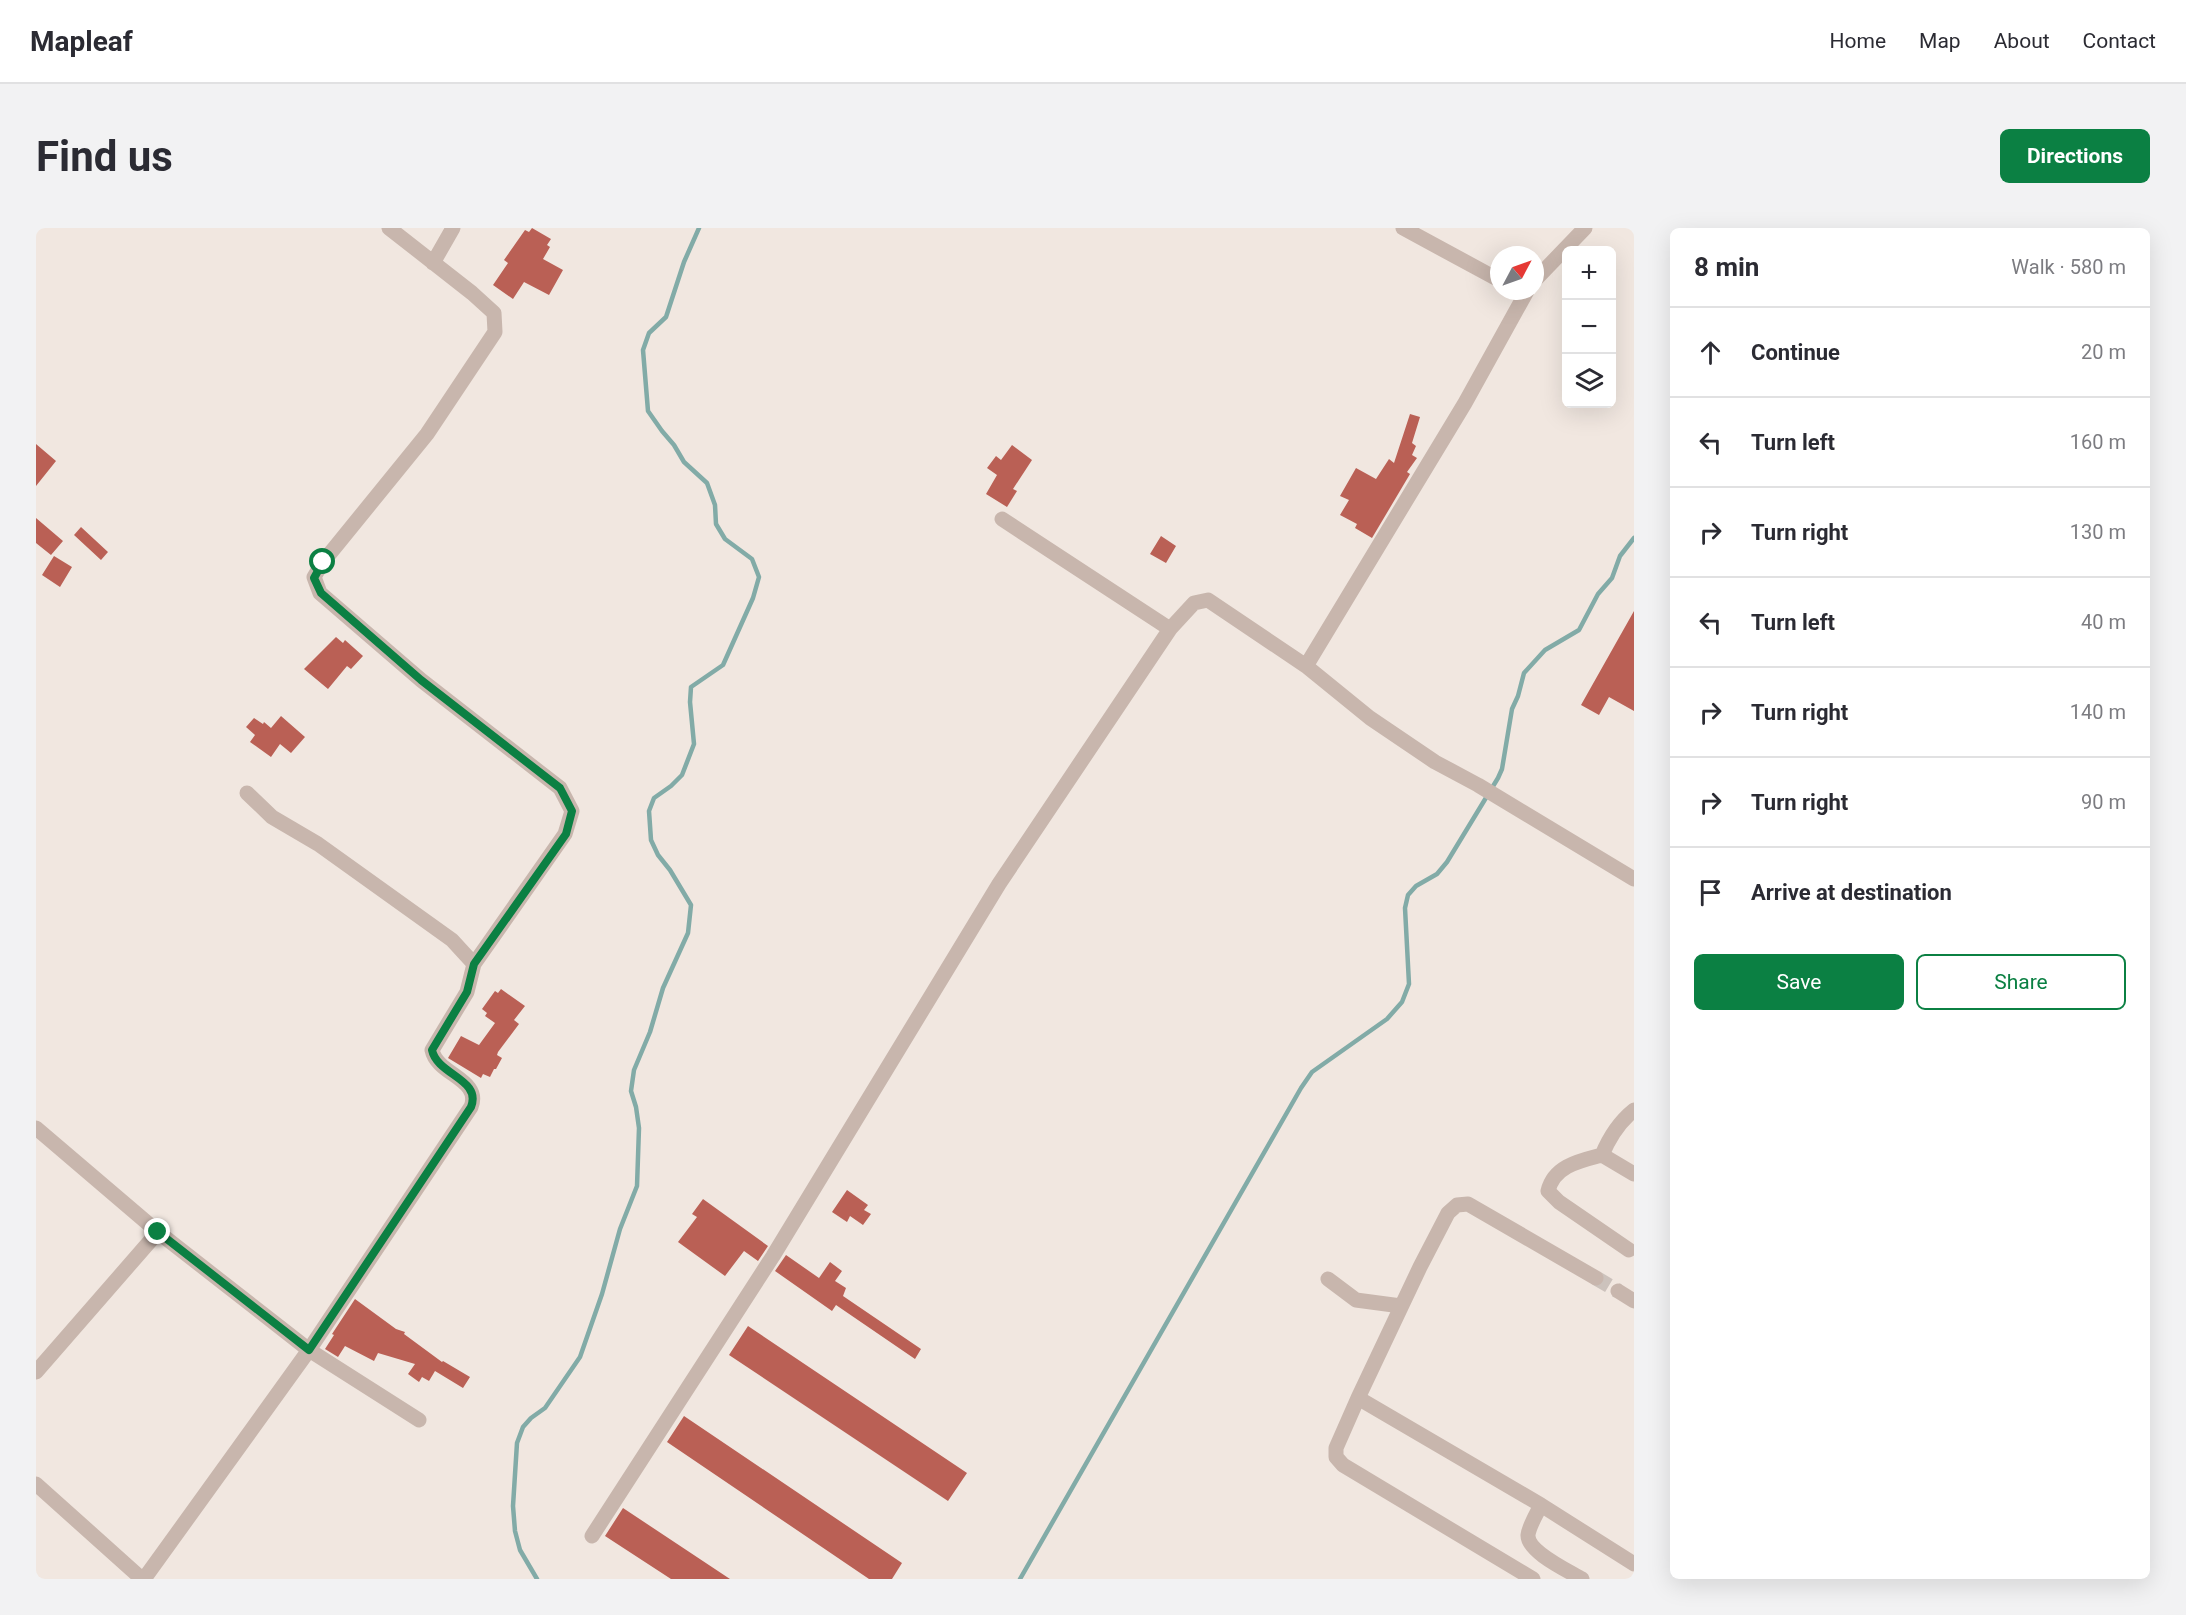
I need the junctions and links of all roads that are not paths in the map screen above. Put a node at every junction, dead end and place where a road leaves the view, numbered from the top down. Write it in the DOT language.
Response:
graph roads {
  1 [pos="389,228"];
  2 [pos="453,228"];
  3 [pos="1403,228"];
  4 [pos="1585,228"];
  5 [pos="433,263"];
  6 [pos="1544,271"];
  7 [pos="1490,275"];
  8 [pos="1519,300"];
  9 [pos="1002,519"];
  10 [pos="1170,629"];
  11 [pos="1306,666"];
  12 [pos="246,793"];
  13 [pos="1634,879"];
  14 [pos="474,964"];
  15 [pos="1634,1110"];
  16 [pos="36,1128"];
  17 [pos="1602,1155"];
  18 [pos="1634,1174"];
  19 [pos="158,1232"];
  20 [pos="1629,1250"];
  21 [pos="1596,1278"];
  22 [pos="1328,1279"];
  23 [pos="1618,1291"];
  24 [pos="1634,1301"];
  25 [pos="1401,1306"];
  26 [pos="309,1350"];
  27 [pos="36,1372"];
  28 [pos="1358,1398"];
  29 [pos="419,1420"];
  30 [pos="36,1484"];
  31 [pos="1541,1504"];
  32 [pos="592,1536"];
  33 [pos="1634,1564"];
  34 [pos="143,1579"];
  35 [pos="1533,1579"];
  36 [pos="1582,1579"];
  1 -- 5 [label="street"];
  2 -- 5 [label="street"];
  3 -- 7 [label="street"];
  4 -- 6 [label="street"];
  5 -- 14 [label="street"];
  8 -- 11 [label="street"];
  9 -- 10 [label="street"];
  10 -- 11 [label="street"];
  10 -- 32 [label="street"];
  11 -- 13 [label="street"];
  12 -- 14 [label="street"];
  14 -- 26 [label="street"];
  15 -- 17 [label="street"];
  16 -- 19 [label="street"];
  17 -- 18 [label="street"];
  17 -- 20 [label="street"];
  19 -- 26 [label="street"];
  19 -- 27 [label="street"];
  21 -- 25 [label="street"];
  22 -- 25 [label="street"];
  23 -- 24 [label="street"];
  25 -- 28 [label="street"];
  26 -- 29 [label="street"];
  26 -- 34 [label="street"];
  28 -- 31 [label="street"];
  28 -- 35 [label="street"];
  30 -- 34 [label="street"];
  31 -- 33 [label="street"];
  31 -- 36 [label="street"];
}
